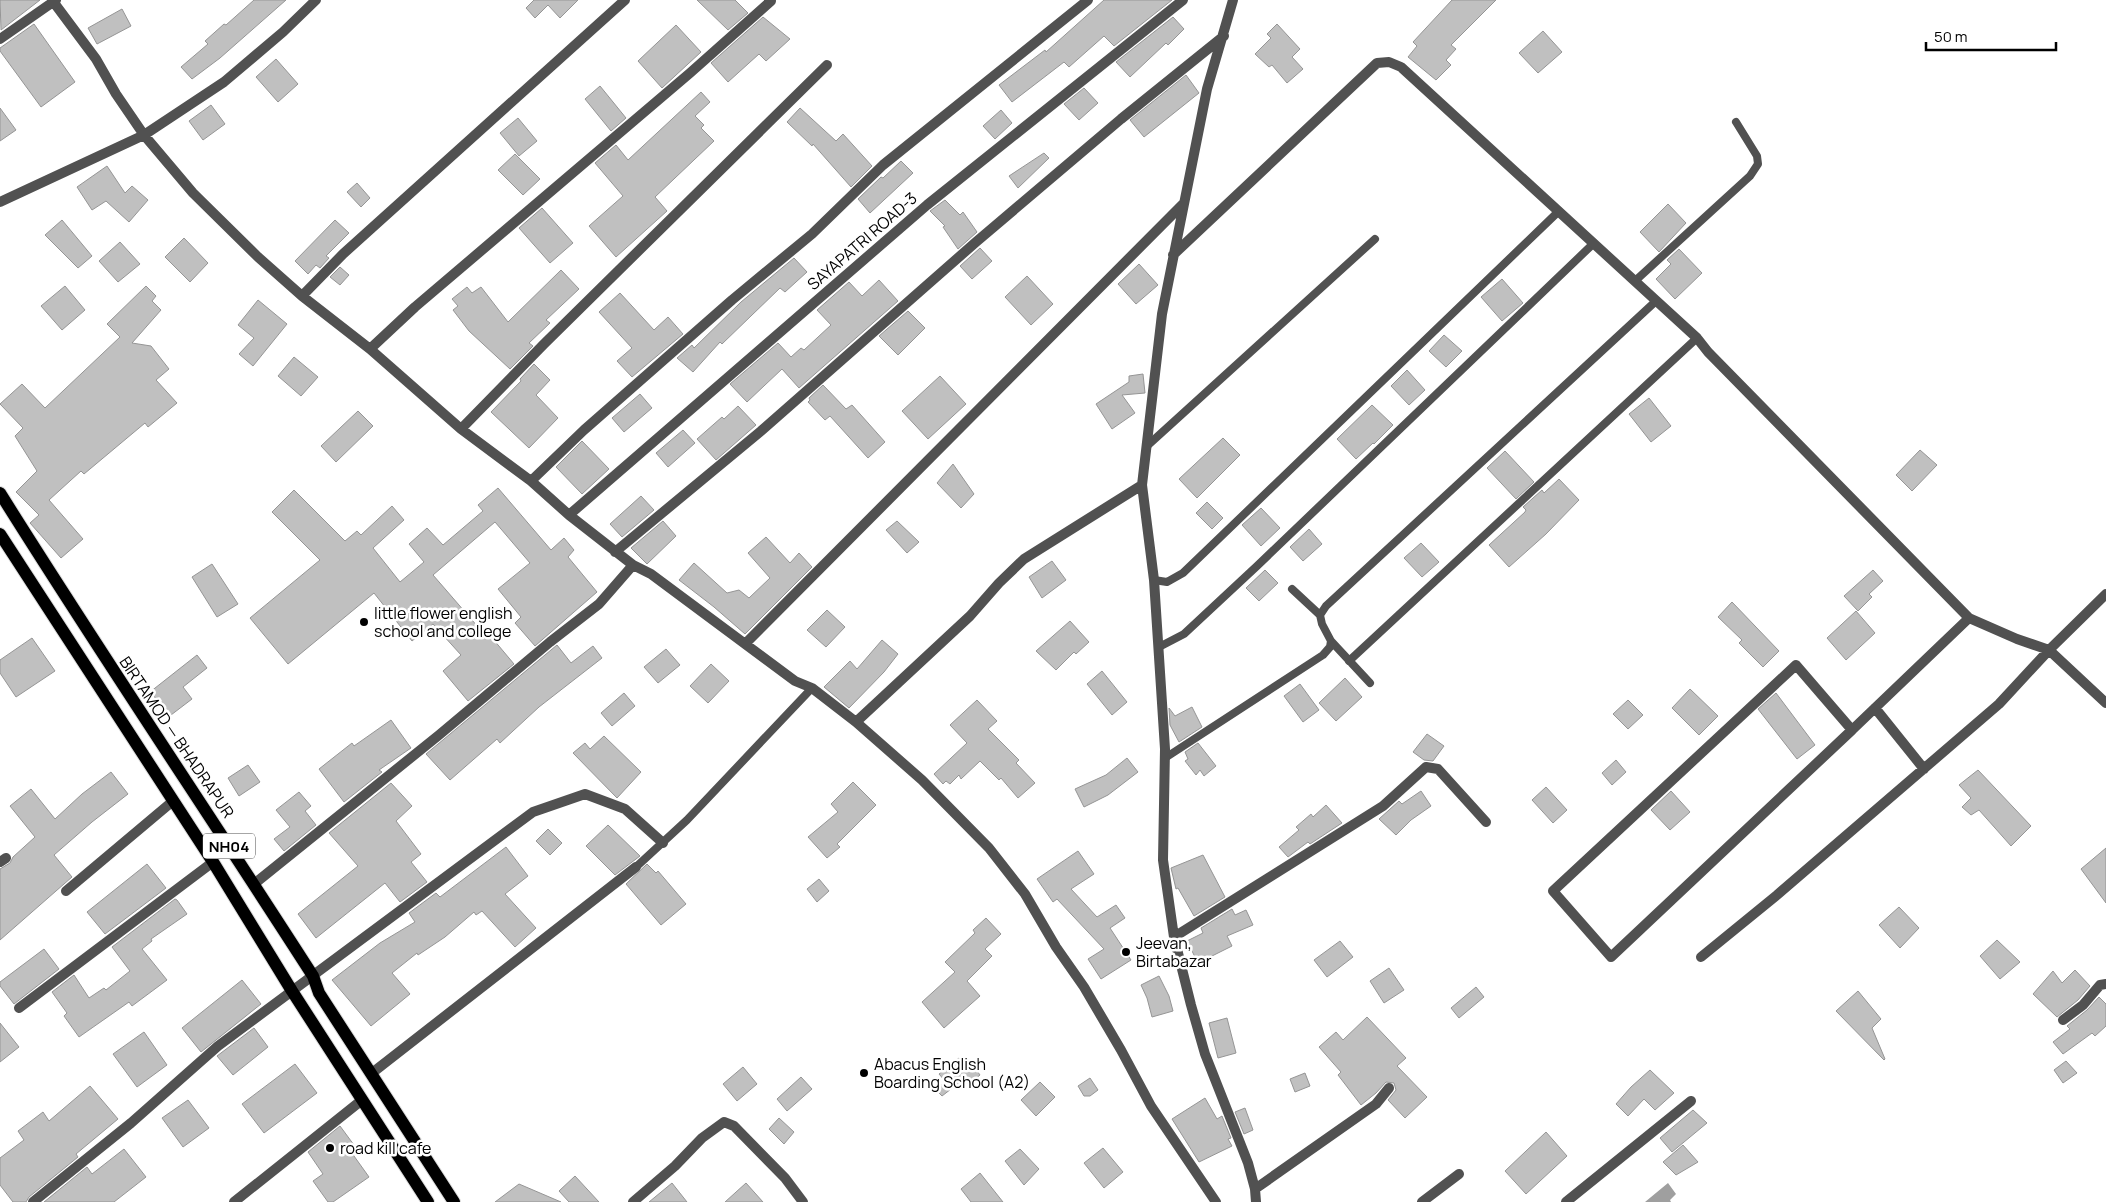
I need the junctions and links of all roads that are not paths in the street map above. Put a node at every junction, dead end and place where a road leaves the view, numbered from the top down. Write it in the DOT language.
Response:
graph roads {
  1 [pos="316,0"];
  2 [pos="625,0"];
  3 [pos="769,0"];
  4 [pos="1088,0"];
  5 [pos="1182,0"];
  6 [pos="1233,0"];
  7 [pos="54,1"];
  8 [pos="1224,36"];
  9 [pos="0,39"];
  10 [pos="827,65"];
  11 [pos="1736,122"];
  12 [pos="144,135"];
  13 [pos="0,202"];
  14 [pos="1183,204"];
  15 [pos="1559,211"];
  16 [pos="1375,239"];
  17 [pos="1594,244"];
  18 [pos="1174,255"];
  19 [pos="1635,282"];
  20 [pos="302,296"];
  21 [pos="1656,301"];
  22 [pos="1697,338"];
  23 [pos="370,350"];
  24 [pos="461,429"];
  25 [pos="1147,446"];
  26 [pos="530,481"];
  27 [pos="1142,484"];
  28 [pos="0,493"];
  29 [pos="569,515"];
  30 [pos="0,534"];
  31 [pos="615,552"];
  32 [pos="633,565"];
  33 [pos="1154,580"];
  34 [pos="1292,589"];
  35 [pos="2106,594"];
  36 [pos="1320,615"];
  37 [pos="1969,618"];
  38 [pos="1332,641"];
  39 [pos="745,644"];
  40 [pos="1159,647"];
  41 [pos="2049,650"];
  42 [pos="1349,661"];
  43 [pos="1370,683"];
  44 [pos="812,688"];
  45 [pos="2106,703"];
  46 [pos="1875,708"];
  47 [pos="856,722"];
  48 [pos="1852,730"];
  49 [pos="162,744"];
  50 [pos="142,754"];
  51 [pos="1165,758"];
  52 [pos="1924,769"];
  53 [pos="173,801"];
  54 [pos="1486,822"];
  55 [pos="663,842"];
  56 [pos="213,862"];
  57 [pos="636,867"];
  58 [pos="254,884"];
  59 [pos="66,891"];
  60 [pos="1174,937"];
  61 [pos="1701,957"];
  62 [pos="313,976"];
  63 [pos="2106,984"];
  64 [pos="292,991"];
  65 [pos="19,1008"];
  66 [pos="2063,1020"];
  67 [pos="372,1073"];
  68 [pos="1389,1088"];
  69 [pos="362,1100"];
  70 [pos="1691,1100"];
  71 [pos="1459,1174"];
  72 [pos="1255,1189"];
  73 [pos="451,1201"];
  74 [pos="33,1202"];
  75 [pos="234,1202"];
  76 [pos="428,1202"];
  77 [pos="633,1202"];
  78 [pos="803,1202"];
  79 [pos="1216,1202"];
  80 [pos="1256,1202"];
  81 [pos="1422,1202"];
  82 [pos="1566,1202"];
  1 -- 12 [label="street"];
  2 -- 20 [label="street"];
  3 -- 23 [label="street"];
  4 -- 26 [label="street"];
  5 -- 29 [label="street, SAYAPATRI ROAD-3"];
  6 -- 8 [label="street"];
  7 -- 9 [label="street"];
  7 -- 12 [label="street"];
  8 -- 14 [label="street"];
  8 -- 31 [label="street"];
  10 -- 24 [label="street"];
  11 -- 19 [label="lane"];
  12 -- 13 [label="street"];
  12 -- 20 [label="street"];
  14 -- 18 [label="street"];
  14 -- 39 [label="street"];
  15 -- 17 [label="street"];
  15 -- 18 [label="street"];
  15 -- 33 [label="lane"];
  16 -- 25 [label="lane"];
  17 -- 19 [label="street"];
  17 -- 40 [label="lane"];
  18 -- 25 [label="street"];
  19 -- 21 [label="street"];
  20 -- 23 [label="street"];
  21 -- 22 [label="street"];
  21 -- 36 [label="lane"];
  22 -- 37 [label="street"];
  22 -- 42 [label="lane"];
  23 -- 24 [label="street"];
  24 -- 26 [label="street"];
  25 -- 27 [label="street"];
  26 -- 29 [label="street"];
  27 -- 33 [label="street"];
  27 -- 47 [label="street"];
  28 -- 49 [label="main road, BIRTAMOD — BHADRAPUR / NH04"];
  29 -- 31 [label="street"];
  30 -- 50 [label="main road, NH04"];
  31 -- 32 [label="street"];
  32 -- 39 [label="street"];
  32 -- 58 [label="street"];
  33 -- 40 [label="street"];
  34 -- 36 [label="lane"];
  35 -- 41 [label="street"];
  36 -- 38 [label="lane"];
  37 -- 41 [label="street"];
  37 -- 46 [label="street"];
  38 -- 42 [label="lane"];
  38 -- 51 [label="lane"];
  39 -- 44 [label="street"];
  40 -- 51 [label="street"];
  41 -- 45 [label="street"];
  41 -- 52 [label="street"];
  42 -- 43 [label="lane"];
  44 -- 47 [label="street"];
  44 -- 55 [label="lane"];
  46 -- 48 [label="street"];
  46 -- 52 [label="street"];
  47 -- 79 [label="street"];
  48 -- 48 [label="street"];
  49 -- 50 [label="main road"];
  49 -- 58 [label="main road, BIRTAMOD — BHADRAPUR / NH04"];
  50 -- 53 [label="main road, NH04"];
  51 -- 60 [label="street"];
  52 -- 61 [label="street"];
  53 -- 56 [label="main road, NH04"];
  53 -- 59 [label="street"];
  54 -- 60 [label="street"];
  55 -- 57 [label="lane"];
  55 -- 62 [label="street"];
  56 -- 64 [label="main road, NH04"];
  56 -- 65 [label="street"];
  57 -- 67 [label="street"];
  58 -- 62 [label="main road, BIRTAMOD — BHADRAPUR / NH04"];
  60 -- 72 [label="street"];
  62 -- 64 [label="street"];
  62 -- 67 [label="main road, BIRTAMOD — BHADRAPUR / NH04"];
  63 -- 66 [label="street"];
  64 -- 69 [label="main road, NH04"];
  64 -- 74 [label="street"];
  67 -- 73 [label="main road, BIRTAMOD — BHADRAPUR / NH04"];
  68 -- 72 [label="street"];
  69 -- 75 [label="street"];
  69 -- 76 [label="main road, NH04"];
  70 -- 82 [label="street"];
  71 -- 81 [label="street"];
  72 -- 80 [label="street"];
  77 -- 78 [label="street"];
}
